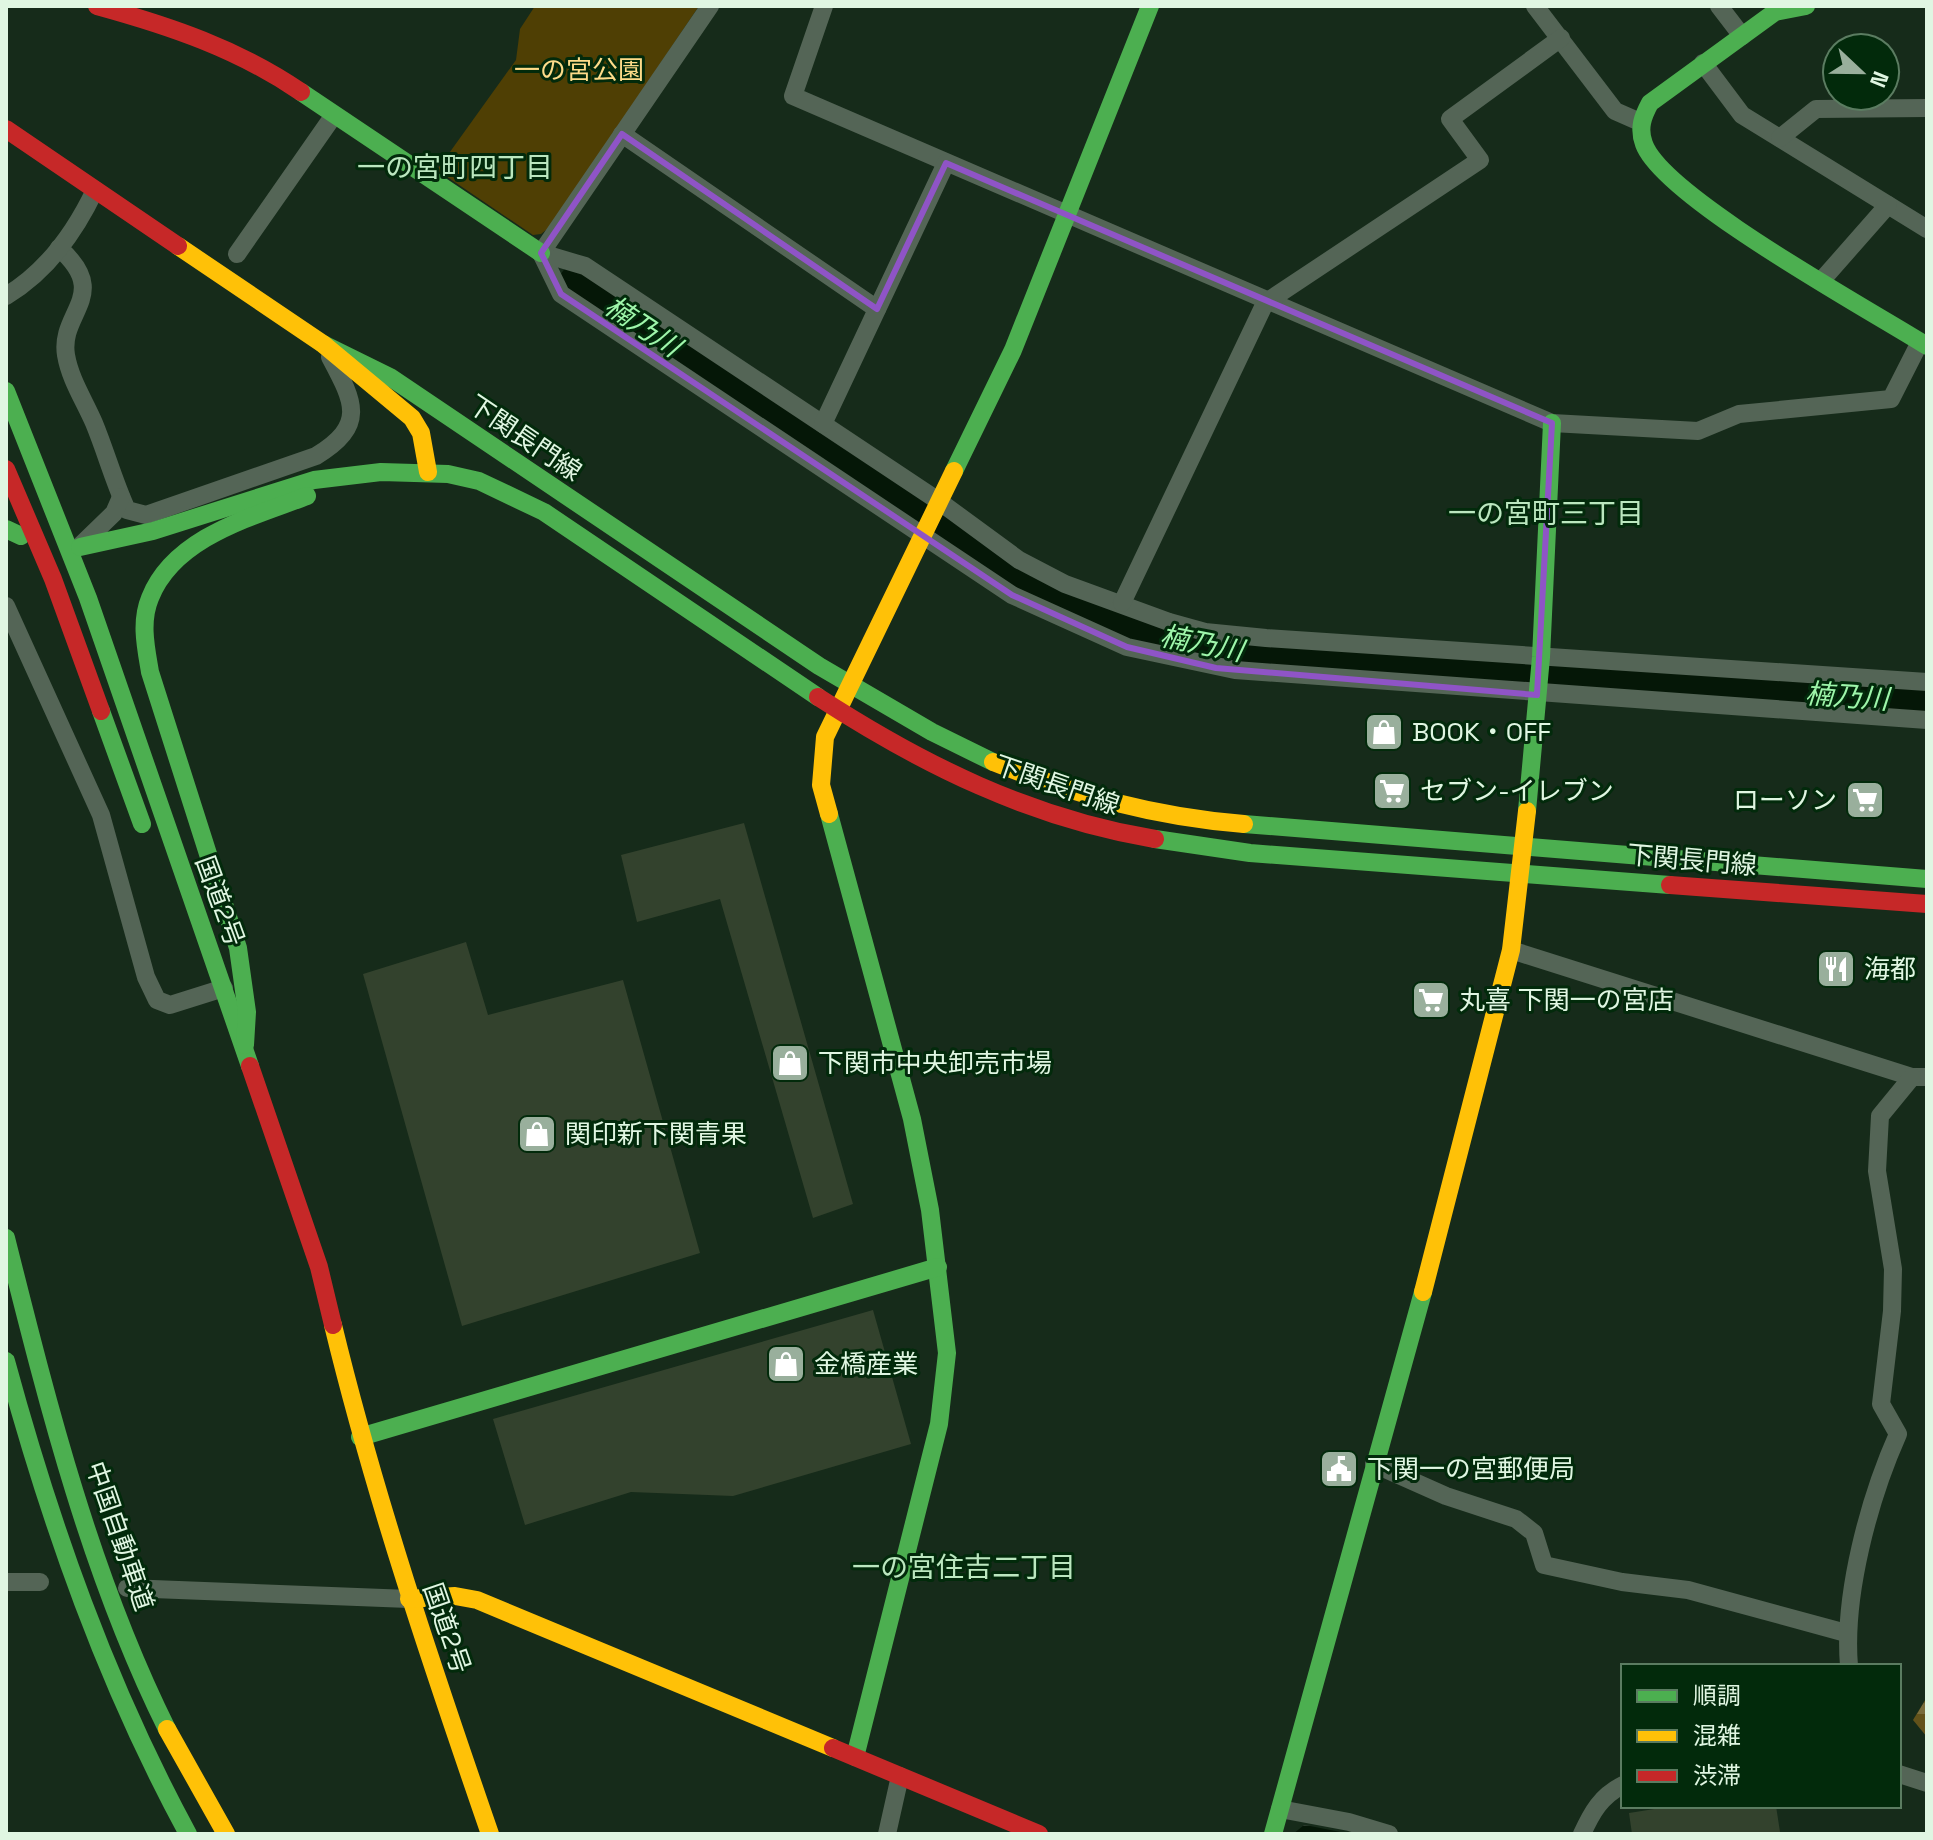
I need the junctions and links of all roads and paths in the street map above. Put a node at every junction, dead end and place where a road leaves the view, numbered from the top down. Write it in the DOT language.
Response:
graph roads {
  1 [pos="97,6"];
  2 [pos="710,6"];
  3 [pos="1150,6"];
  4 [pos="1535,6"];
  5 [pos="1719,6"];
  6 [pos="1806,6"];
  7 [pos="822,7"];
  8 [pos="1742,36"];
  9 [pos="1561,38"];
  10 [pos="1703,63"];
  11 [pos="1927,108"];
  12 [pos="334,115"];
  13 [pos="1640,122"];
  14 [pos="6,129"];
  15 [pos="622,134"];
  16 [pos="1780,138"];
  17 [pos="946,163"];
  18 [pos="95,190"];
  19 [pos="1888,205"];
  20 [pos="1067,215"];
  21 [pos="1927,229"];
  22 [pos="59,248"];
  23 [pos="541,253"];
  24 [pos="237,254"];
  25 [pos="1822,280"];
  26 [pos="6,296"];
  27 [pos="1265,303"];
  28 [pos="877,309"];
  29 [pos="323,344"];
  30 [pos="1923,344"];
  31 [pos="6,391"];
  32 [pos="1552,423"];
  33 [pos="823,424"];
  34 [pos="6,469"];
  35 [pos="419,472"];
  36 [pos="121,497"];
  37 [pos="938,505"];
  38 [pos="924,533"];
  39 [pos="80,547"];
  40 [pos="1122,603"];
  41 [pos="6,606"];
  42 [pos="1540,661"];
  43 [pos="1927,682"];
  44 [pos="849,686"];
  45 [pos="1538,692"];
  46 [pos="838,709"];
  47 [pos="1927,720"];
  48 [pos="150,844"];
  49 [pos="1523,848"];
  50 [pos="1522,871"];
  51 [pos="1927,879"];
  52 [pos="1927,904"];
  53 [pos="1511,950"];
  54 [pos="224,988"];
  55 [pos="245,1047"];
  56 [pos="1920,1077"];
  57 [pos="262,1159"];
  58 [pos="6,1238"];
  59 [pos="938,1267"];
  60 [pos="6,1361"];
  61 [pos="360,1437"];
  62 [pos="1374,1464"];
  63 [pos="6,1582"];
  64 [pos="40,1582"];
  65 [pos="127,1588"];
  66 [pos="409,1599"];
  67 [pos="1846,1633"];
  68 [pos="1849,1664"];
  69 [pos="855,1757"];
  70 [pos="1901,1775"];
  71 [pos="900,1776"];
  72 [pos="1927,1783"];
  73 [pos="1621,1786"];
  74 [pos="1280,1809"];
  75 [pos="188,1834"];
  76 [pos="226,1834"];
  77 [pos="490,1834"];
  78 [pos="887,1834"];
  79 [pos="1039,1834"];
  80 [pos="1273,1834"];
  81 [pos="1389,1834"];
  82 [pos="1582,1834"];
  1 -- 12 [label="main road"];
  2 -- 15 [label="street"];
  3 -- 20 [label="main road"];
  4 -- 9 [label="street"];
  5 -- 8 [label="street"];
  6 -- 8 [label="main road"];
  7 -- 17 [label="street"];
  8 -- 10 [label="main road"];
  9 -- 13 [label="street"];
  9 -- 27 [label="street"];
  10 -- 13 [label="main road"];
  10 -- 16 [label="street"];
  11 -- 16 [label="street"];
  12 -- 23 [label="main road"];
  12 -- 24 [label="street"];
  13 -- 25 [label="main road"];
  14 -- 18 [label="main road, 下関長門線"];
  15 -- 23 [label="street"];
  15 -- 28 [label="street"];
  16 -- 19 [label="street"];
  17 -- 20 [label="street"];
  17 -- 28 [label="street"];
  18 -- 22 [label="street"];
  18 -- 29 [label="main road, 下関長門線"];
  19 -- 21 [label="street"];
  19 -- 25 [label="street"];
  20 -- 27 [label="street"];
  20 -- 37 [label="main road"];
  22 -- 26 [label="street"];
  22 -- 36 [label="street"];
  23 -- 33 [label="street"];
  23 -- 38 [label="street"];
  25 -- 30 [label="main road"];
  27 -- 32 [label="street"];
  27 -- 40 [label="street"];
  28 -- 33 [label="street"];
  29 -- 35 [label="main road, 下関長門線"];
  29 -- 36 [label="street"];
  29 -- 44 [label="main road, 下関長門線"];
  30 -- 32 [label="street"];
  31 -- 54 [label="main road, 国道2号"];
  32 -- 42 [label="main road"];
  33 -- 37 [label="street"];
  34 -- 48 [label="main road"];
  35 -- 39 [label="main road"];
  35 -- 46 [label="main road, 下関長門線"];
  35 -- 55 [label="main road"];
  36 -- 39 [label="street"];
  37 -- 38 [label="main road"];
  37 -- 40 [label="street"];
  38 -- 44 [label="main road"];
  38 -- 45 [label="street"];
  40 -- 42 [label="street"];
  41 -- 54 [label="street"];
  42 -- 43 [label="street"];
  42 -- 45 [label="main road"];
  44 -- 46 [label="main road"];
  44 -- 49 [label="main road, 下関長門線"];
  45 -- 47 [label="street"];
  45 -- 49 [label="main road"];
  46 -- 50 [label="main road, 下関長門線"];
  46 -- 59 [label="main road"];
  49 -- 50 [label="main road"];
  49 -- 51 [label="main road, 下関長門線"];
  50 -- 52 [label="main road, 下関長門線"];
  50 -- 53 [label="main road"];
  53 -- 56 [label="street"];
  53 -- 62 [label="main road"];
  54 -- 55 [label="main road, 国道2号"];
  55 -- 61 [label="main road, 国道2号"];
  56 -- 67 [label="street"];
  57 -- 61 [label="main road, 国道2号"];
  58 -- 76 [label="main road, 中国自動車道"];
  59 -- 61 [label="main road"];
  59 -- 69 [label="main road"];
  60 -- 75 [label="main road"];
  61 -- 66 [label="main road, 国道2号"];
  62 -- 67 [label="street"];
  62 -- 74 [label="main road"];
  63 -- 64 [label="street"];
  65 -- 66 [label="street"];
  66 -- 69 [label="main road"];
  66 -- 77 [label="main road, 国道2号"];
  67 -- 68 [label="street"];
  69 -- 71 [label="main road"];
  70 -- 72 [label="street"];
  71 -- 78 [label="street"];
  71 -- 79 [label="main road"];
  73 -- 82 [label="street"];
  74 -- 80 [label="main road"];
  74 -- 81 [label="street"];
}
